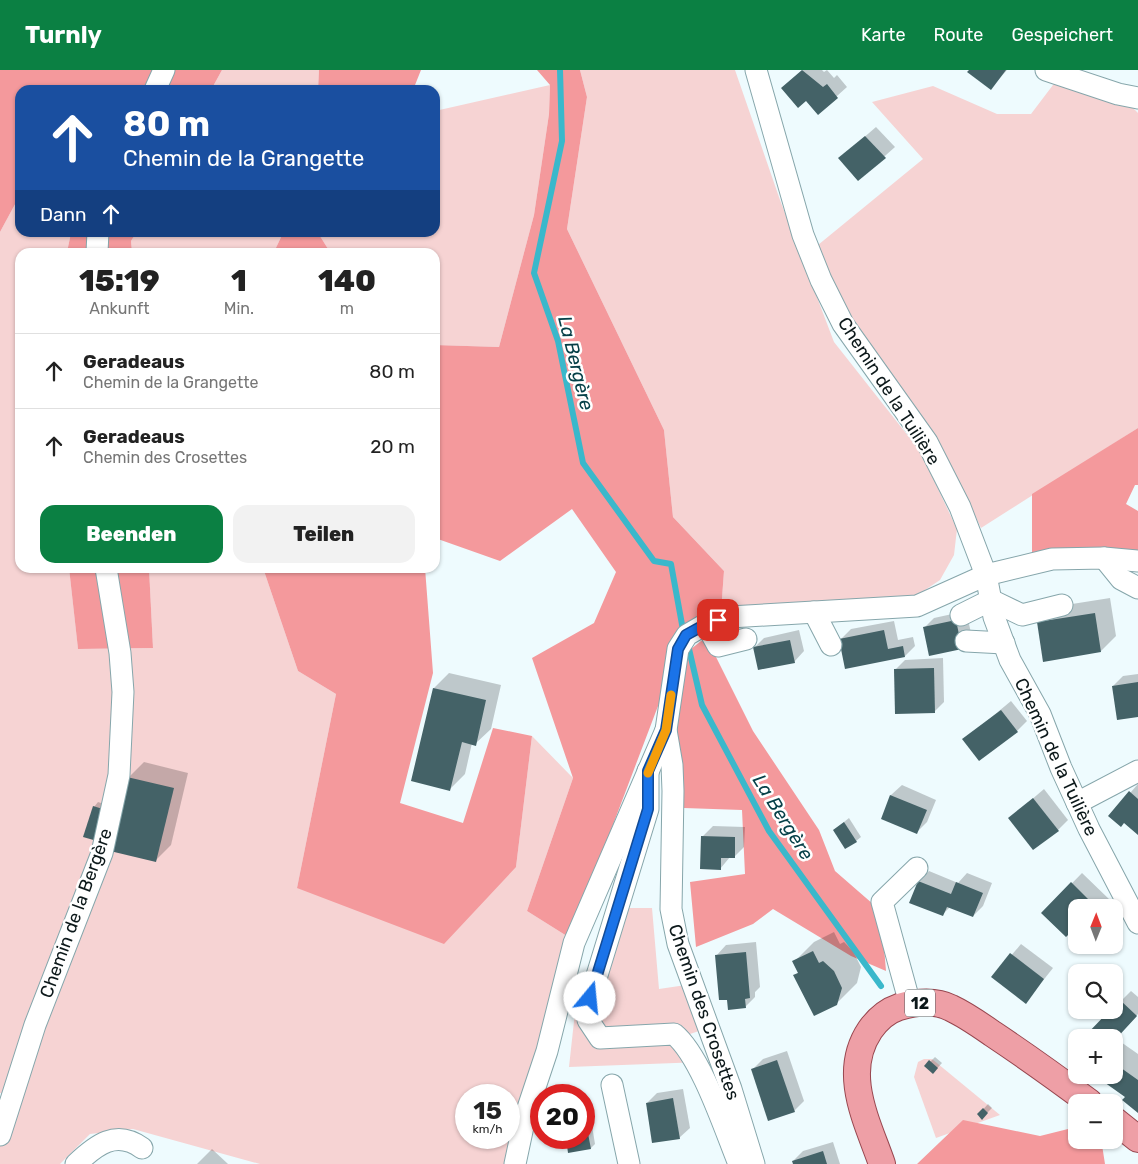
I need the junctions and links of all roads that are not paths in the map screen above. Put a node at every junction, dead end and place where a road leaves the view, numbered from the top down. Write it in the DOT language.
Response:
graph roads {
  1 [pos="164,70"];
  2 [pos="756,70"];
  3 [pos="1046,70"];
  4 [pos="158,85"];
  5 [pos="1138,98"];
  6 [pos="1104,558"];
  7 [pos="1138,561"];
  8 [pos="107,573"];
  9 [pos="986,575"];
  10 [pos="1138,588"];
  11 [pos="991,600"];
  12 [pos="1062,605"];
  13 [pos="814,612"];
  14 [pos="961,615"];
  15 [pos="706,624"];
  16 [pos="746,640"];
  17 [pos="966,641"];
  18 [pos="1004,643"];
  19 [pos="830,645"];
  20 [pos="666,730"];
  21 [pos="648,771"];
  22 [pos="1138,771"];
  23 [pos="1077,803"];
  24 [pos="918,868"];
  25 [pos="1138,923"];
  26 [pos="910,1004"];
  27 [pos="612,1085"];
  28 [pos="1078,1094"];
  29 [pos="1123,1127"];
  30 [pos="0,1135"];
  31 [pos="1138,1139"];
  32 [pos="142,1148"];
  33 [pos="76,1164"];
  34 [pos="515,1164"];
  35 [pos="628,1164"];
  36 [pos="739,1164"];
  37 [pos="754,1164"];
  38 [pos="882,1164"];
  1 -- 4 [label="street"];
  2 -- 9 [label="street, Chemin de la Tuilière"];
  3 -- 5 [label="street"];
  6 -- 7 [label="street, Chemin des Crosettes"];
  6 -- 9 [label="street, Chemin des Crosettes"];
  6 -- 10 [label="street"];
  8 -- 30 [label="street, Chemin de la Bergère"];
  9 -- 11 [label="street, Chemin de la Tuilière"];
  9 -- 13 [label="street, Chemin des Crosettes"];
  11 -- 12 [label="street"];
  11 -- 14 [label="street"];
  11 -- 18 [label="street, Chemin de la Tuilière"];
  13 -- 15 [label="street, Chemin des Crosettes"];
  13 -- 19 [label="street"];
  15 -- 16 [label="street"];
  15 -- 20 [label="street, Chemin des Crosettes"];
  17 -- 18 [label="street"];
  18 -- 23 [label="street, Chemin de la Tuilière"];
  20 -- 21 [label="street"];
  20 -- 37 [label="street, Chemin des Crosettes"];
  21 -- 34 [label="street"];
  21 -- 36 [label="street"];
  22 -- 23 [label="street"];
  23 -- 25 [label="street, Chemin de la Tuilière"];
  24 -- 26 [label="street"];
  26 -- 28 [label="main road, 12"];
  26 -- 38 [label="main road, 12"];
  27 -- 35 [label="street"];
  29 -- 31 [label="main road"];
  32 -- 33 [label="street"];
}
